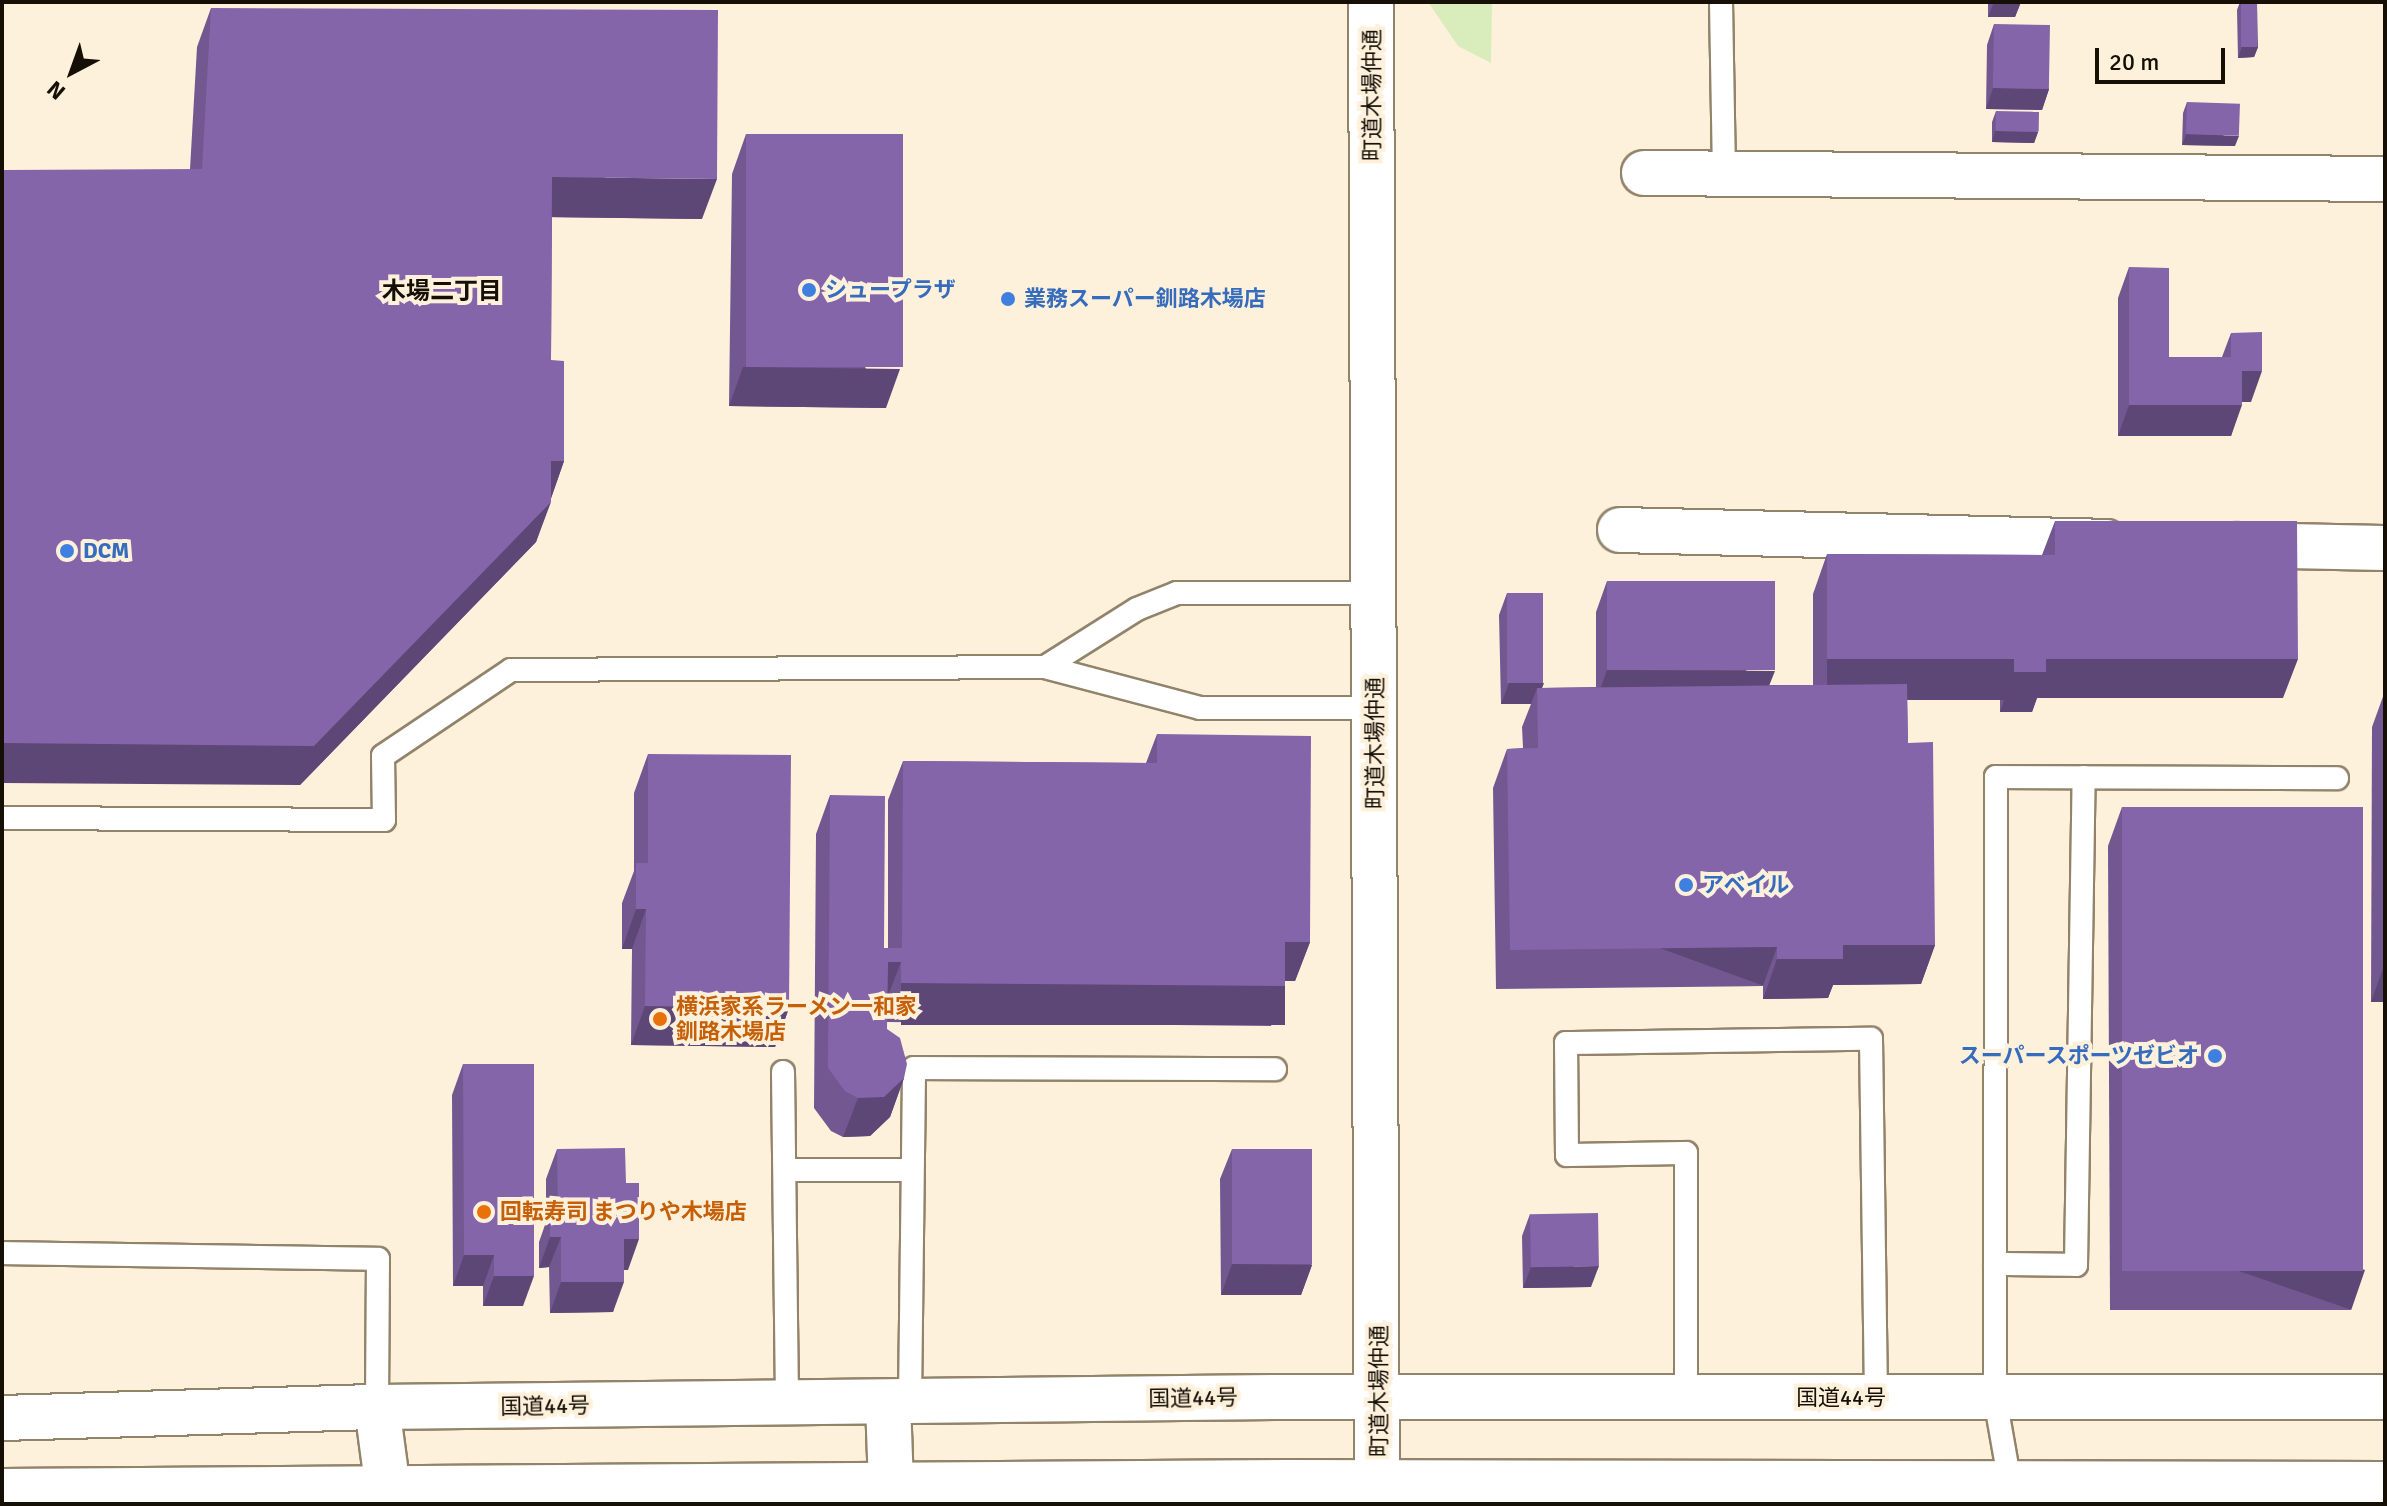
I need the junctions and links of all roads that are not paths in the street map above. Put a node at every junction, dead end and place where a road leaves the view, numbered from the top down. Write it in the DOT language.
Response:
graph roads {
  1 [pos="1371,2"];
  2 [pos="1721,2"];
  3 [pos="1644,173"];
  4 [pos="1724,174"];
  5 [pos="2385,179"];
  6 [pos="1620,530"];
  7 [pos="2146,543"];
  8 [pos="2194,544"];
  9 [pos="2385,548"];
  10 [pos="1375,593"];
  11 [pos="1045,667"];
  12 [pos="1375,708"];
  13 [pos="2084,777"];
  14 [pos="2337,778"];
  15 [pos="2,818"];
  16 [pos="1275,1069"];
  17 [pos="783,1072"];
  18 [pos="785,1170"];
  19 [pos="912,1170"];
  20 [pos="2,1253"];
  21 [pos="1995,1264"];
  22 [pos="2385,1397"];
  23 [pos="1379,1398"];
  24 [pos="1686,1398"];
  25 [pos="1876,1398"];
  26 [pos="1995,1398"];
  27 [pos="899,1402"];
  28 [pos="787,1404"];
  29 [pos="377,1407"];
  30 [pos="2,1418"];
  31 [pos="2385,1484"];
  32 [pos="891,1485"];
  33 [pos="2,1491"];
  34 [pos="2011,1493"];
  35 [pos="1030,1494"];
  36 [pos="1378,1494"];
  37 [pos="390,1495"];
  38 [pos="600,1495"];
  1 -- 10 [label="main road, 町道木場仲通"];
  2 -- 4 [label="lane"];
  3 -- 4 [label="main road"];
  4 -- 5 [label="main road"];
  6 -- 7 [label="main road"];
  8 -- 9 [label="main road"];
  10 -- 11 [label="lane"];
  10 -- 12 [label="main road, 町道木場仲通"];
  11 -- 12 [label="lane"];
  11 -- 15 [label="lane"];
  12 -- 23 [label="main road, 町道木場仲通"];
  13 -- 14 [label="lane"];
  13 -- 21 [label="lane"];
  13 -- 21 [label="lane"];
  16 -- 19 [label="lane"];
  17 -- 18 [label="lane"];
  18 -- 19 [label="lane"];
  18 -- 28 [label="lane"];
  19 -- 27 [label="lane"];
  20 -- 29 [label="lane"];
  21 -- 26 [label="lane"];
  22 -- 26 [label="main road, 国道44号"];
  23 -- 24 [label="main road, 国道44号"];
  23 -- 27 [label="main road, 国道44号"];
  23 -- 36 [label="main road, 町道木場仲通"];
  24 -- 25 [label="main road, 国道44号"];
  24 -- 25 [label="lane"];
  25 -- 26 [label="main road, 国道44号"];
  26 -- 34 [label="lane"];
  27 -- 28 [label="main road, 国道44号"];
  27 -- 32 [label="main road"];
  28 -- 29 [label="main road, 国道44号"];
  29 -- 30 [label="main road, 国道44号"];
  29 -- 37 [label="main road"];
  31 -- 34 [label="main road"];
  32 -- 35 [label="main road"];
  32 -- 38 [label="main road"];
  33 -- 37 [label="main road"];
  34 -- 36 [label="main road"];
  35 -- 36 [label="main road"];
  37 -- 38 [label="main road"];
}
